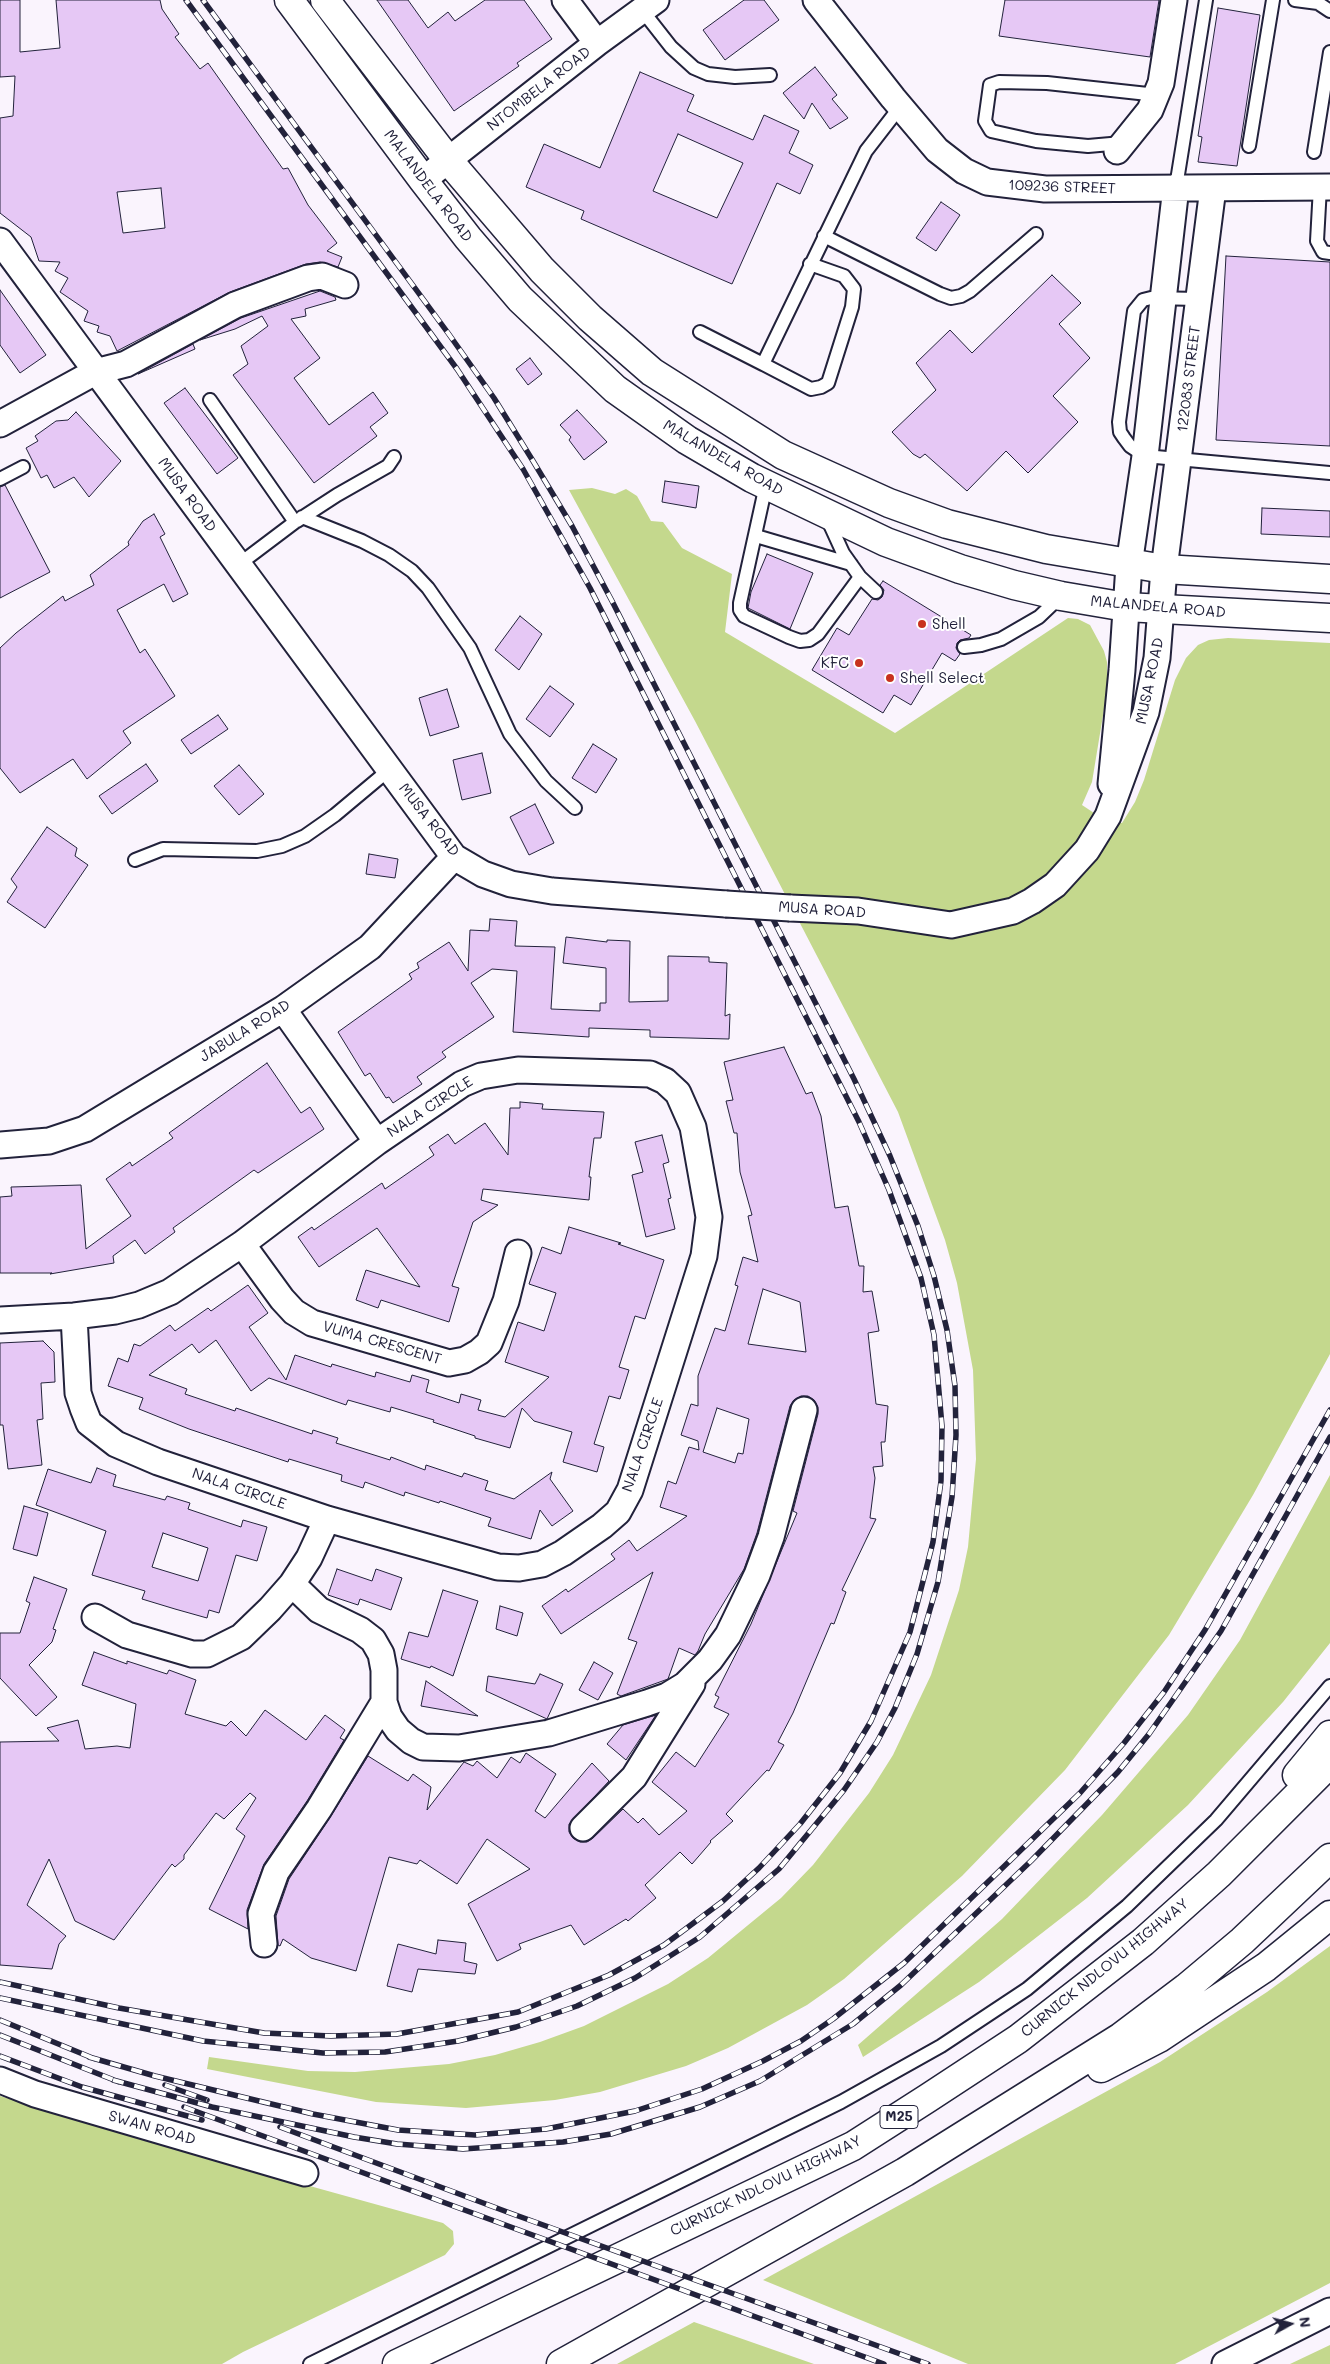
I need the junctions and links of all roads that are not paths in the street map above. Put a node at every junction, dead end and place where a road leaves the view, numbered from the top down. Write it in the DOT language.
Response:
graph roads {
  1 [pos="289,0"];
  2 [pos="325,0"];
  3 [pos="566,0"];
  4 [pos="816,0"];
  5 [pos="1174,0"];
  6 [pos="1206,0"];
  7 [pos="1273,0"];
  8 [pos="1295,0"];
  9 [pos="649,5"];
  10 [pos="1330,11"];
  11 [pos="597,43"];
  12 [pos="1330,52"];
  13 [pos="770,74"];
  14 [pos="1156,95"];
  15 [pos="900,107"];
  16 [pos="1249,146"];
  17 [pos="1121,147"];
  18 [pos="1314,152"];
  19 [pos="448,160"];
  20 [pos="423,180"];
  21 [pos="1176,187"];
  22 [pos="1325,187"];
  23 [pos="1213,188"];
  24 [pos="1036,234"];
  25 [pos="824,236"];
  26 [pos="0,241"];
  27 [pos="1330,254"];
  28 [pos="810,264"];
  29 [pos="345,285"];
  30 [pos="1164,297"];
  31 [pos="1198,299"];
  32 [pos="700,332"];
  33 [pos="762,364"];
  34 [pos="95,372"];
  35 [pos="210,400"];
  36 [pos="0,424"];
  37 [pos="394,456"];
  38 [pos="1145,456"];
  39 [pos="1178,460"];
  40 [pos="23,467"];
  41 [pos="1330,473"];
  42 [pos="0,479"];
  43 [pos="766,485"];
  44 [pos="825,514"];
  45 [pos="298,520"];
  46 [pos="756,536"];
  47 [pos="851,564"];
  48 [pos="238,565"];
  49 [pos="1129,565"];
  50 [pos="1164,570"];
  51 [pos="860,577"];
  52 [pos="1330,579"];
  53 [pos="876,592"];
  54 [pos="1062,596"];
  55 [pos="1126,607"];
  56 [pos="1162,610"];
  57 [pos="1330,618"];
  58 [pos="964,647"];
  59 [pos="390,769"];
  60 [pos="575,808"];
  61 [pos="1108,816"];
  62 [pos="454,857"];
  63 [pos="135,860"];
  64 [pos="283,1009"];
  65 [pos="377,1142"];
  66 [pos="0,1145"];
  67 [pos="242,1244"];
  68 [pos="518,1253"];
  69 [pos="74,1316"];
  70 [pos="0,1320"];
  71 [pos="804,1410"];
  72 [pos="327,1519"];
  73 [pos="292,1584"];
  74 [pos="95,1617"];
  75 [pos="698,1673"];
  76 [pos="1330,1686"];
  77 [pos="384,1702"];
  78 [pos="1330,1735"];
  79 [pos="1330,1763"];
  80 [pos="583,1828"];
  81 [pos="1330,1858"];
  82 [pos="1204,1888"];
  83 [pos="1330,1915"];
  84 [pos="264,1944"];
  85 [pos="0,2080"];
  86 [pos="906,2172"];
  87 [pos="305,2173"];
  88 [pos="1330,2311"];
  89 [pos="310,2364"];
  90 [pos="397,2364"];
  91 [pos="561,2364"];
  92 [pos="1225,2364"];
  1 -- 20 [label="main road, MALANDELA ROAD"];
  2 -- 19 [label="main road, MALANDELA ROAD"];
  3 -- 11 [label="street"];
  4 -- 15 [label="street, 109236 STREET"];
  5 -- 14 [label="street"];
  6 -- 21 [label="lane"];
  7 -- 16 [label="lane"];
  8 -- 10 [label="lane"];
  9 -- 11 [label="street, NTOMBELA ROAD"];
  9 -- 13 [label="lane"];
  11 -- 19 [label="street, NTOMBELA ROAD"];
  12 -- 18 [label="lane"];
  14 -- 17 [label="street"];
  14 -- 17 [label="lane"];
  15 -- 21 [label="street, 109236 STREET"];
  15 -- 25 [label="lane"];
  19 -- 20 [label="street, NTOMBELA ROAD"];
  19 -- 49 [label="main road, MALANDELA ROAD"];
  20 -- 43 [label="main road, MALANDELA ROAD"];
  21 -- 23 [label="street, 109236 STREET"];
  21 -- 30 [label="street"];
  22 -- 23 [label="street, 109236 STREET"];
  22 -- 27 [label="lane"];
  23 -- 31 [label="street, 122083 STREET"];
  24 -- 25 [label="lane"];
  25 -- 28 [label="lane"];
  26 -- 34 [label="street, MUSA ROAD"];
  28 -- 33 [label="lane"];
  28 -- 33 [label="lane"];
  29 -- 34 [label="street"];
  30 -- 31 [label="lane"];
  30 -- 38 [label="street"];
  31 -- 39 [label="street, 122083 STREET"];
  32 -- 33 [label="lane"];
  34 -- 36 [label="street"];
  34 -- 48 [label="street, MUSA ROAD"];
  35 -- 45 [label="lane"];
  37 -- 45 [label="lane"];
  38 -- 39 [label="lane"];
  38 -- 49 [label="street"];
  39 -- 41 [label="lane"];
  39 -- 50 [label="street, 122083 STREET"];
  40 -- 42 [label="lane"];
  43 -- 44 [label="main road, MALANDELA ROAD"];
  43 -- 46 [label="lane"];
  44 -- 47 [label="lane"];
  44 -- 54 [label="main road, MALANDELA ROAD"];
  45 -- 48 [label="lane"];
  45 -- 60 [label="lane"];
  46 -- 47 [label="lane"];
  46 -- 51 [label="lane"];
  47 -- 51 [label="lane"];
  48 -- 59 [label="street, MUSA ROAD"];
  49 -- 50 [label="main road, MALANDELA ROAD"];
  49 -- 55 [label="street, MUSA ROAD"];
  50 -- 52 [label="main road, MALANDELA ROAD"];
  50 -- 56 [label="street, MUSA ROAD"];
  51 -- 53 [label="lane"];
  54 -- 55 [label="main road, MALANDELA ROAD"];
  54 -- 58 [label="lane"];
  55 -- 56 [label="main road, MALANDELA ROAD"];
  55 -- 61 [label="street, MUSA ROAD"];
  56 -- 57 [label="main road, MALANDELA ROAD"];
  56 -- 61 [label="street, MUSA ROAD"];
  59 -- 62 [label="street, MUSA ROAD"];
  59 -- 63 [label="lane"];
  61 -- 62 [label="street, MUSA ROAD, bridge"];
  62 -- 64 [label="street, JABULA ROAD"];
  64 -- 65 [label="street, NALA CIRCLE"];
  64 -- 66 [label="street, JABULA ROAD"];
  65 -- 67 [label="street, NALA CIRCLE"];
  65 -- 72 [label="street, NALA CIRCLE"];
  67 -- 68 [label="street, VUMA CRESCENT"];
  67 -- 69 [label="street, NALA CIRCLE"];
  69 -- 70 [label="street, NALA CIRCLE"];
  69 -- 72 [label="street, NALA CIRCLE"];
  71 -- 75 [label="street"];
  72 -- 73 [label="street"];
  73 -- 74 [label="street"];
  73 -- 77 [label="street"];
  75 -- 77 [label="street"];
  75 -- 80 [label="street"];
  76 -- 89 [label="lane"];
  77 -- 84 [label="street"];
  78 -- 82 [label="main road"];
  79 -- 82 [label="main road, CURNICK NDLOVU HIGHWAY / M25"];
  81 -- 86 [label="main road"];
  82 -- 90 [label="main road, CURNICK NDLOVU HIGHWAY / M25"];
  83 -- 86 [label="main road"];
  85 -- 87 [label="street, SWAN ROAD"];
  86 -- 91 [label="main road"];
  88 -- 92 [label="street"];
}
